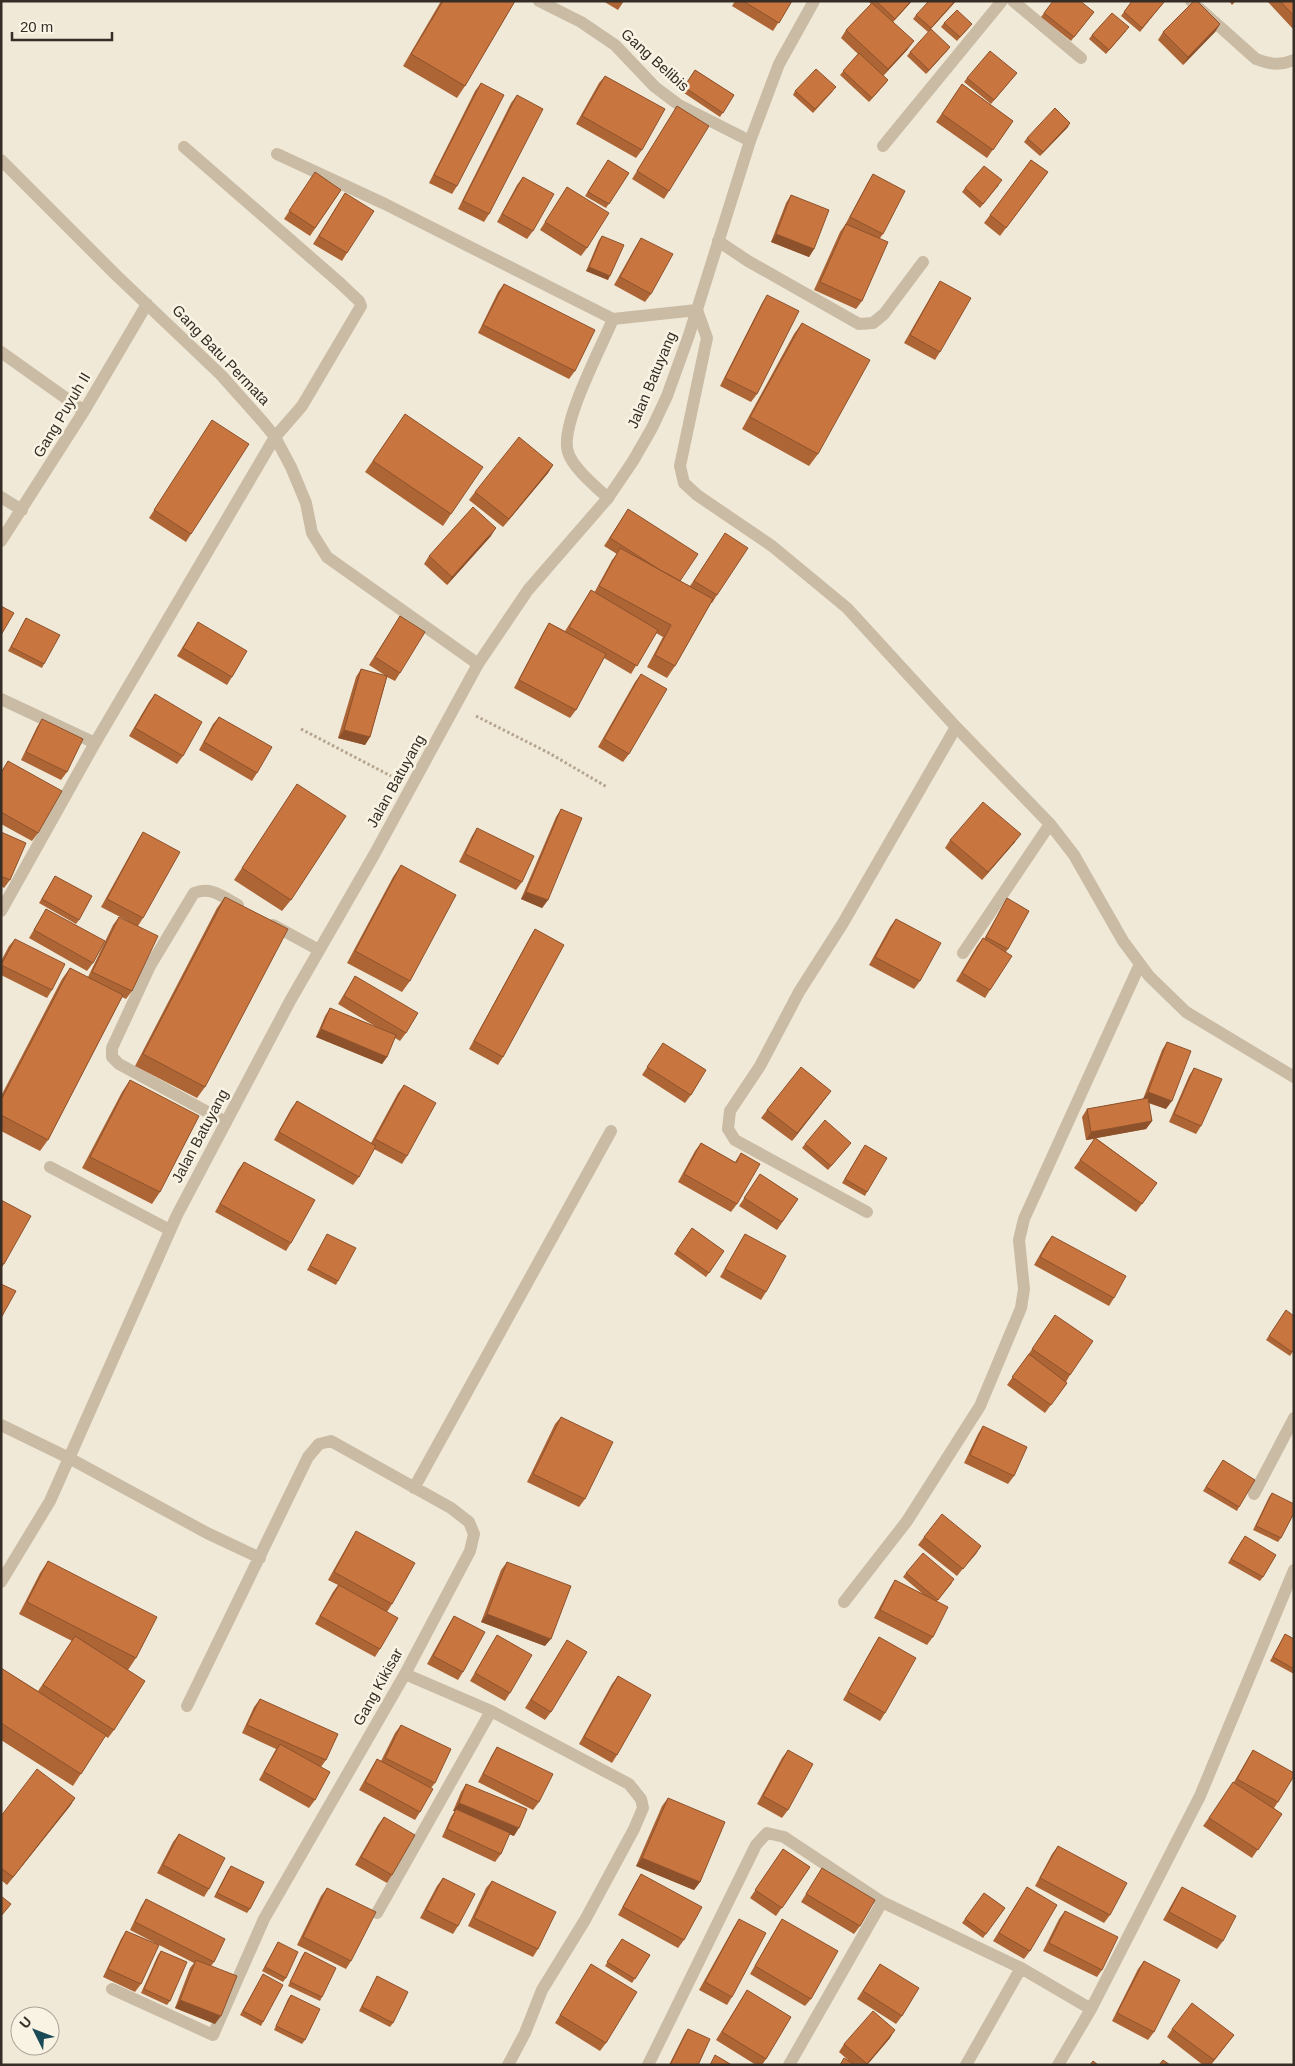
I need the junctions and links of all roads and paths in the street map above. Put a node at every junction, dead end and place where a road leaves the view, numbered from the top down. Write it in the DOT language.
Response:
graph roads {
  1 [pos="539,1"];
  2 [pos="814,1"];
  3 [pos="1002,1"];
  4 [pos="1012,1"];
  5 [pos="1190,1"];
  6 [pos="1081,58"];
  7 [pos="1294,60"];
  8 [pos="750,141"];
  9 [pos="883,146"];
  10 [pos="184,148"];
  11 [pos="278,154"];
  12 [pos="1,160"];
  13 [pos="718,241"];
  14 [pos="923,262"];
  15 [pos="148,304"];
  16 [pos="697,310"];
  17 [pos="613,319"];
  18 [pos="1,352"];
  19 [pos="84,411"];
  20 [pos="275,437"];
  21 [pos="1,497"];
  22 [pos="608,498"];
  23 [pos="22,510"];
  24 [pos="1,541"];
  25 [pos="478,664"];
  26 [pos="1,699"];
  27 [pos="456,705"];
  28 [pos="956,727"];
  29 [pos="301,729"];
  30 [pos="95,743"];
  31 [pos="411,787"];
  32 [pos="607,787"];
  33 [pos="1050,824"];
  34 [pos="3,904"];
  35 [pos="319,950"];
  36 [pos="963,953"];
  37 [pos="1140,964"];
  38 [pos="1294,1077"];
  39 [pos="226,1122"];
  40 [pos="611,1131"];
  41 [pos="50,1167"];
  42 [pos="867,1212"];
  43 [pos="170,1230"];
  44 [pos="1294,1418"];
  45 [pos="1,1425"];
  46 [pos="69,1458"];
  47 [pos="414,1488"];
  48 [pos="1254,1494"];
  49 [pos="260,1558"];
  50 [pos="5,1568"];
  51 [pos="1294,1570"];
  52 [pos="1,1582"];
  53 [pos="844,1602"];
  54 [pos="405,1674"];
  55 [pos="187,1706"];
  56 [pos="491,1712"];
  57 [pos="882,1902"];
  58 [pos="377,1913"];
  59 [pos="1021,1968"];
  60 [pos="112,1989"];
  61 [pos="1091,2009"];
  62 [pos="508,2065"];
  63 [pos="648,2065"];
  64 [pos="789,2065"];
  65 [pos="966,2065"];
  66 [pos="1058,2065"];
  1 -- 8 [label="street, Gang Belibis"];
  2 -- 8 [label="street, Jalan Batuyang"];
  3 -- 9 [label="street"];
  4 -- 6 [label="street"];
  5 -- 7 [label="street"];
  8 -- 13 [label="street, Jalan Batuyang"];
  10 -- 20 [label="street"];
  11 -- 17 [label="street"];
  12 -- 15 [label="street, Gang Batu Permata"];
  13 -- 14 [label="street"];
  13 -- 16 [label="street, Jalan Batuyang"];
  15 -- 19 [label="street, Gang Puyuh II"];
  15 -- 20 [label="street, Gang Batu Permata"];
  16 -- 17 [label="street"];
  16 -- 22 [label="street, Jalan Batuyang"];
  16 -- 28 [label="street"];
  17 -- 22 [label="street"];
  18 -- 19 [label="street"];
  19 -- 23 [label="street, Gang Puyuh II"];
  20 -- 25 [label="street, Gang Batu Permata"];
  20 -- 30 [label="street"];
  21 -- 23 [label="street"];
  22 -- 25 [label="street, Jalan Batuyang"];
  23 -- 24 [label="street, Gang Puyuh II"];
  25 -- 27 [label="street, Jalan Batuyang"];
  26 -- 30 [label="street"];
  27 -- 31 [label="street, Jalan Batuyang"];
  27 -- 32 [label="path"];
  28 -- 33 [label="street"];
  28 -- 42 [label="street"];
  29 -- 31 [label="path"];
  30 -- 34 [label="street"];
  31 -- 35 [label="street, Jalan Batuyang"];
  33 -- 36 [label="street"];
  33 -- 37 [label="street"];
  35 -- 39 [label="street, Jalan Batuyang"];
  35 -- 39 [label="street"];
  37 -- 38 [label="street"];
  37 -- 53 [label="street"];
  39 -- 43 [label="street, Jalan Batuyang"];
  40 -- 47 [label="street"];
  41 -- 43 [label="street"];
  43 -- 46 [label="street, Jalan Batuyang"];
  44 -- 48 [label="street"];
  45 -- 46 [label="street"];
  46 -- 49 [label="street"];
  46 -- 50 [label="street, Jalan Batuyang"];
  47 -- 49 [label="street, Gang Kikisar"];
  47 -- 54 [label="street, Gang Kikisar"];
  49 -- 55 [label="street, Gang Kikisar"];
  50 -- 52 [label="street, Jalan Batuyang"];
  51 -- 61 [label="street"];
  54 -- 56 [label="street"];
  54 -- 60 [label="street, Gang Kikisar"];
  56 -- 58 [label="street"];
  56 -- 62 [label="street"];
  57 -- 59 [label="street"];
  57 -- 63 [label="street"];
  57 -- 64 [label="street"];
  59 -- 61 [label="street"];
  59 -- 65 [label="street"];
  61 -- 66 [label="street"];
}
